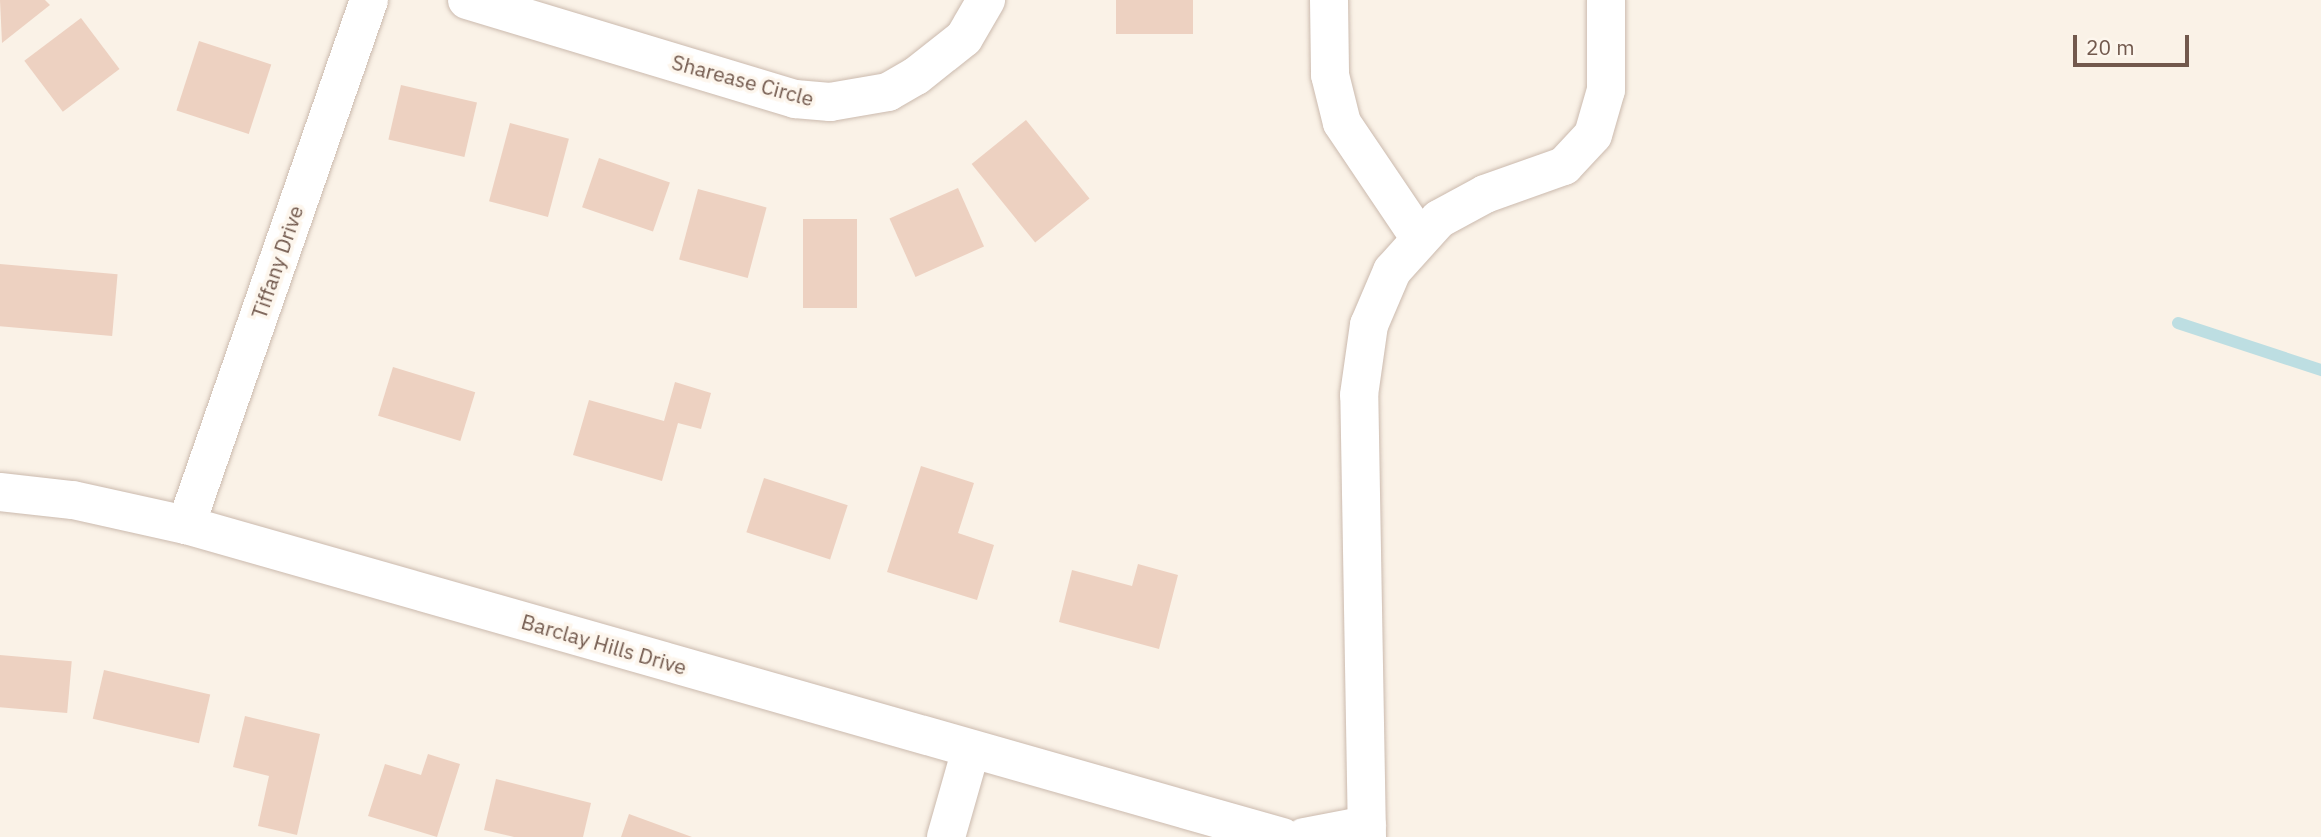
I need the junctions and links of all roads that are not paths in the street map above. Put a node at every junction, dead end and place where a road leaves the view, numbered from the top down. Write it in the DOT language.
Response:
graph roads {
  1 [pos="369,0"];
  2 [pos="467,0"];
  3 [pos="986,0"];
  4 [pos="1329,0"];
  5 [pos="1606,0"];
  6 [pos="1419,237"];
  7 [pos="0,492"];
  8 [pos="186,525"];
  9 [pos="971,749"];
  10 [pos="1367,831"];
  11 [pos="946,837"];
  12 [pos="1282,837"];
  13 [pos="1304,837"];
  1 -- 8 [label="street, Tiffany Drive"];
  2 -- 3 [label="street, Sharease Circle"];
  4 -- 6 [label="street"];
  5 -- 6 [label="street"];
  6 -- 10 [label="street"];
  7 -- 8 [label="street, Barclay Hills Drive"];
  8 -- 9 [label="street, Barclay Hills Drive"];
  9 -- 11 [label="street"];
  9 -- 12 [label="street, Barclay Hills Drive"];
  10 -- 13 [label="street"];
}
